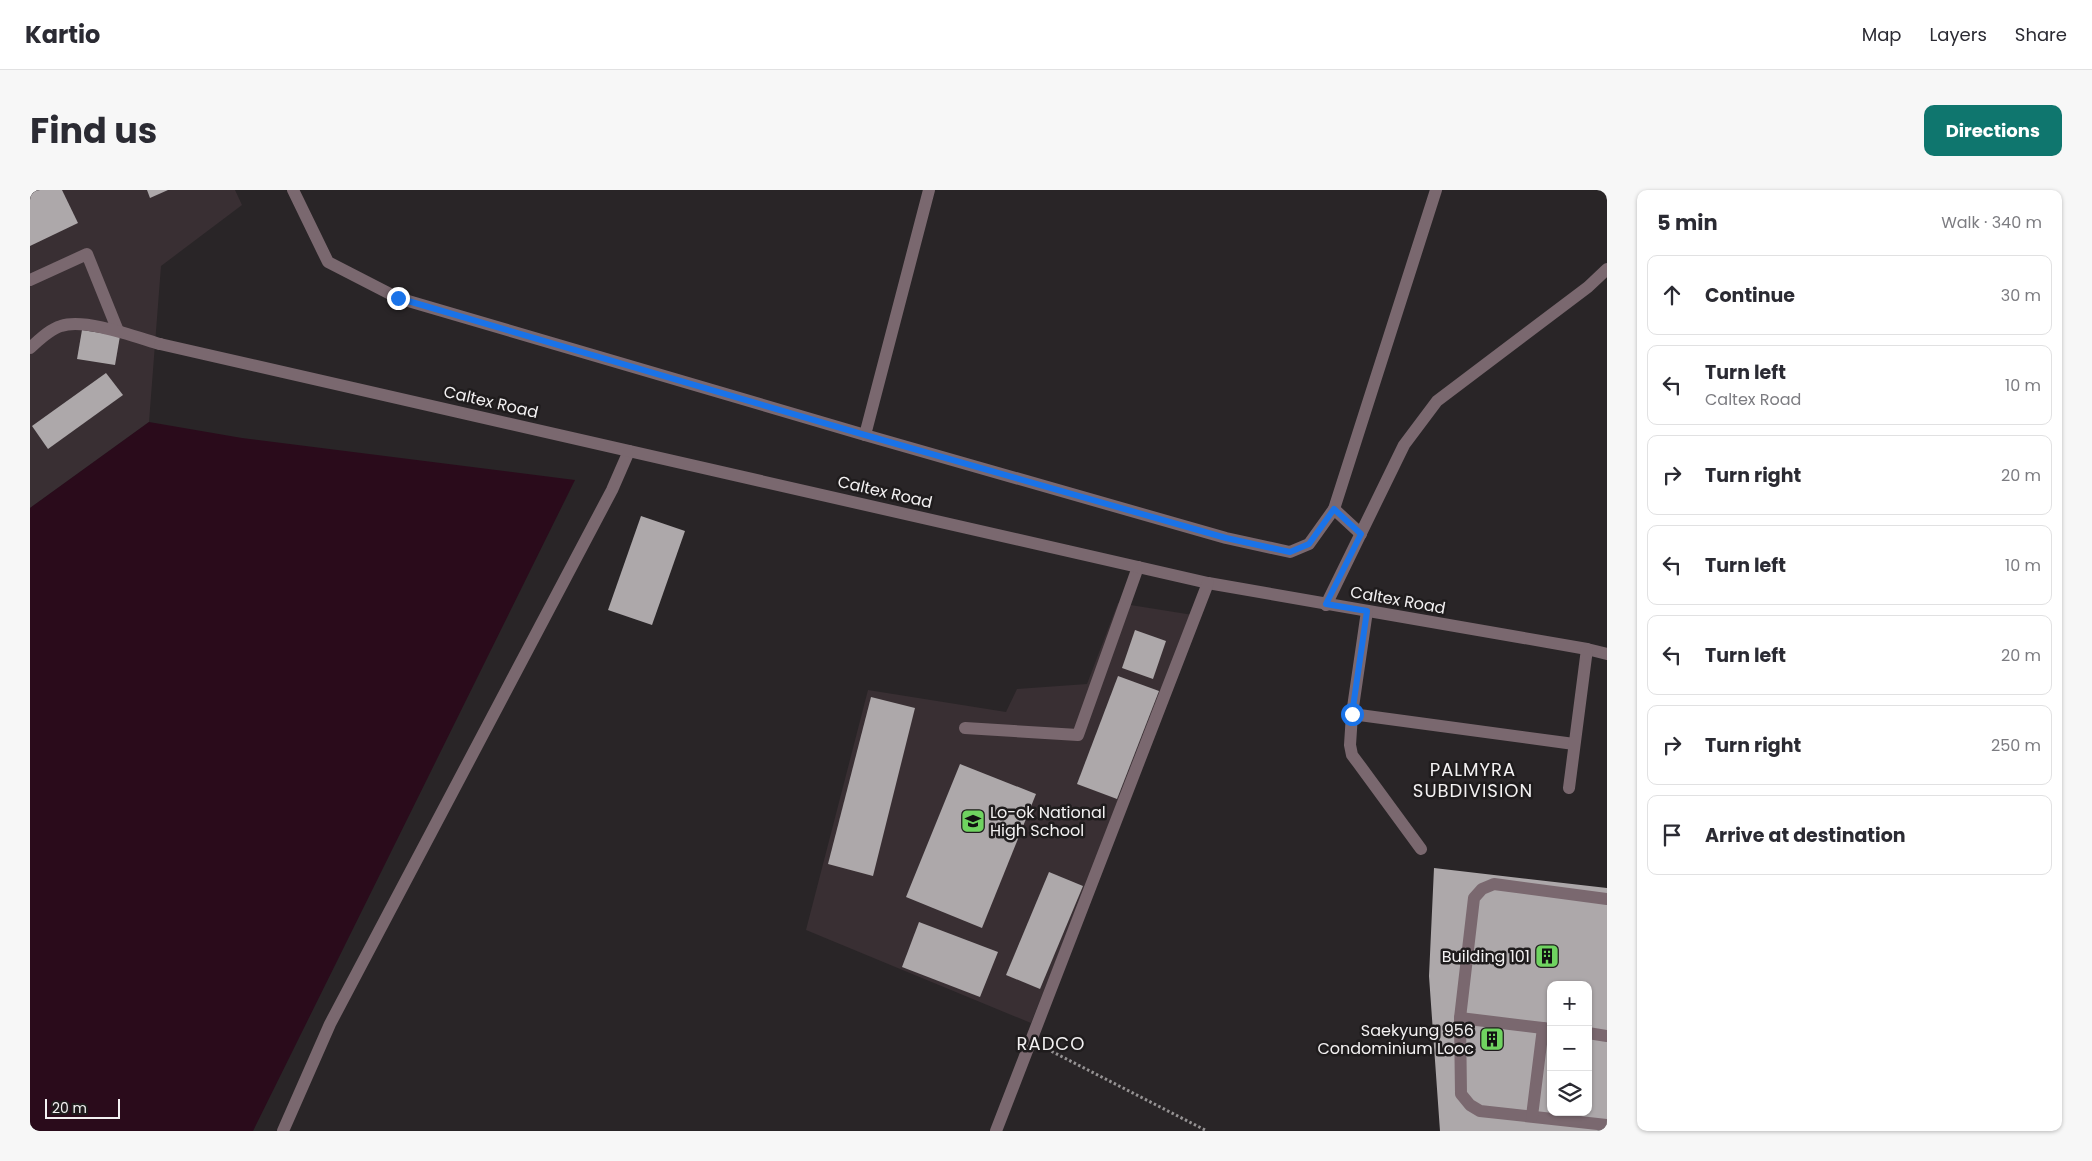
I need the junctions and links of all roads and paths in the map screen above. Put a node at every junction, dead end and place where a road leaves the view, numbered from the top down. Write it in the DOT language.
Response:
graph roads {
  1 [pos="293,190"];
  2 [pos="929,190"];
  3 [pos="1436,190"];
  4 [pos="1607,270"];
  5 [pos="30,280"];
  6 [pos="118,331"];
  7 [pos="30,348"];
  8 [pos="865,435"];
  9 [pos="629,451"];
  10 [pos="1334,509"];
  11 [pos="1361,534"];
  12 [pos="1138,567"];
  13 [pos="1208,583"];
  14 [pos="1326,604"];
  15 [pos="1367,611"];
  16 [pos="1587,649"];
  17 [pos="1607,654"];
  18 [pos="1352,714"];
  19 [pos="965,728"];
  20 [pos="1574,744"];
  21 [pos="1569,788"];
  22 [pos="1420,849"];
  23 [pos="1607,899"];
  24 [pos="1460,1018"];
  25 [pos="1547,1028"];
  26 [pos="1592,1034"];
  27 [pos="1607,1036"];
  28 [pos="1031,1041"];
  29 [pos="1532,1116"];
  30 [pos="1607,1125"];
  31 [pos="283,1131"];
  32 [pos="996,1131"];
  33 [pos="1206,1131"];
  1 -- 8 [label="street"];
  2 -- 8 [label="street"];
  3 -- 10 [label="street"];
  4 -- 11 [label="street"];
  5 -- 6 [label="street"];
  6 -- 7 [label="street, Caltex Road"];
  6 -- 9 [label="street, Caltex Road"];
  8 -- 10 [label="street"];
  9 -- 12 [label="street, Caltex Road"];
  9 -- 31 [label="street"];
  10 -- 11 [label="street"];
  11 -- 14 [label="street"];
  12 -- 13 [label="street, Caltex Road"];
  12 -- 19 [label="street"];
  13 -- 14 [label="street, Caltex Road"];
  13 -- 28 [label="street"];
  14 -- 15 [label="street, Caltex Road"];
  15 -- 16 [label="street, Caltex Road"];
  15 -- 18 [label="street"];
  16 -- 17 [label="street, Caltex Road"];
  16 -- 20 [label="street"];
  18 -- 20 [label="street"];
  18 -- 22 [label="street"];
  20 -- 21 [label="street"];
  23 -- 24 [label="street"];
  24 -- 25 [label="street"];
  24 -- 29 [label="street"];
  25 -- 29 [label="street"];
  26 -- 27 [label="street"];
  28 -- 32 [label="street"];
  28 -- 33 [label="path"];
  29 -- 30 [label="street"];
}
